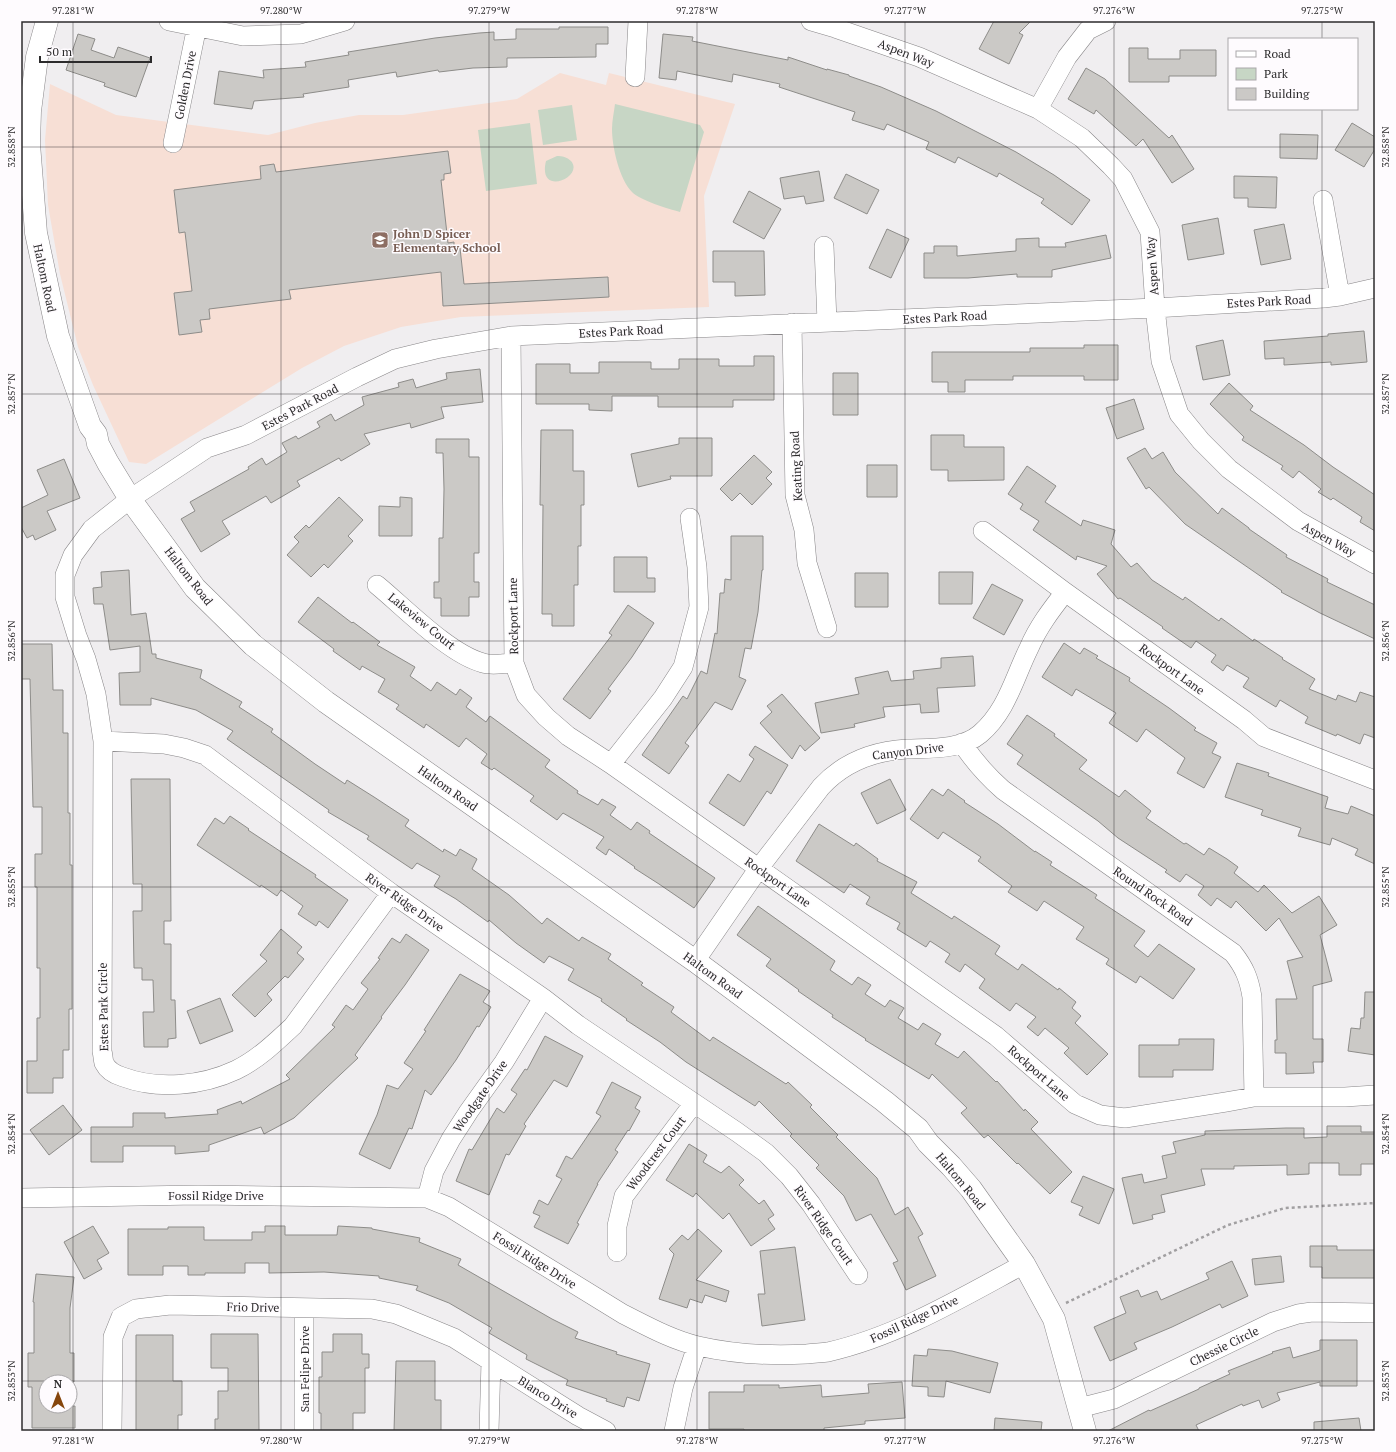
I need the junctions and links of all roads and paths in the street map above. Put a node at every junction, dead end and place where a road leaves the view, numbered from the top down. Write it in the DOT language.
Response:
graph roads {
  1 [pos="47,21"];
  2 [pos="169,21"];
  3 [pos="345,21"];
  4 [pos="638,21"];
  5 [pos="811,21"];
  6 [pos="1106,21"];
  7 [pos="197,26"];
  8 [pos="243,28"];
  9 [pos="635,77"];
  10 [pos="1038,109"];
  11 [pos="173,143"];
  12 [pos="1323,200"];
  13 [pos="824,246"];
  14 [pos="1375,288"];
  15 [pos="1340,296"];
  16 [pos="1155,308"];
  17 [pos="827,322"];
  18 [pos="792,323"];
  19 [pos="511,336"];
  20 [pos="130,499"];
  21 [pos="690,518"];
  22 [pos="983,531"];
  23 [pos="1375,564"];
  24 [pos="377,585"];
  25 [pos="1065,592"];
  26 [pos="828,628"];
  27 [pos="514,664"];
  28 [pos="96,694"];
  29 [pos="103,741"];
  30 [pos="962,743"];
  31 [pos="611,764"];
  32 [pos="1375,780"];
  33 [pos="759,868"];
  34 [pos="391,893"];
  35 [pos="695,961"];
  36 [pos="543,998"];
  37 [pos="1375,1095"];
  38 [pos="1254,1097"];
  39 [pos="694,1102"];
  40 [pos="21,1198"];
  41 [pos="427,1198"];
  42 [pos="1375,1204"];
  43 [pos="617,1252"];
  44 [pos="1024,1264"];
  45 [pos="858,1275"];
  46 [pos="304,1308"];
  47 [pos="1049,1310"];
  48 [pos="1375,1313"];
  49 [pos="697,1346"];
  50 [pos="491,1360"];
  51 [pos="1079,1408"];
  52 [pos="674,1430"];
  53 [pos="112,1431"];
  54 [pos="304,1431"];
  55 [pos="489,1431"];
  56 [pos="606,1431"];
  57 [pos="1085,1431"];
  1 -- 20 [label="main road, Haltom Road"];
  2 -- 7 [label="street"];
  3 -- 8 [label="street"];
  4 -- 9 [label="street"];
  5 -- 10 [label="street, Aspen Way"];
  6 -- 10 [label="street"];
  7 -- 8 [label="street"];
  7 -- 11 [label="street, Golden Drive"];
  10 -- 16 [label="street, Aspen Way"];
  12 -- 15 [label="street"];
  13 -- 17 [label="street"];
  14 -- 15 [label="street, Estes Park Road"];
  15 -- 16 [label="street, Estes Park Road"];
  16 -- 17 [label="street, Estes Park Road"];
  16 -- 23 [label="street, Aspen Way"];
  17 -- 18 [label="street, Estes Park Road"];
  18 -- 19 [label="street, Estes Park Road"];
  18 -- 26 [label="street, Keating Road"];
  19 -- 20 [label="street, Estes Park Road"];
  19 -- 27 [label="street, Rockport Lane"];
  20 -- 28 [label="street, Estes Park Road"];
  20 -- 35 [label="main road, Haltom Road"];
  21 -- 31 [label="street"];
  22 -- 25 [label="street, Rockport Lane"];
  24 -- 27 [label="street, Lakeview Court"];
  25 -- 30 [label="street, Canyon Drive"];
  25 -- 32 [label="street, Rockport Lane"];
  27 -- 31 [label="street, Rockport Lane"];
  28 -- 29 [label="street, Estes Park Circle"];
  29 -- 34 [label="street, River Ridge Drive"];
  29 -- 34 [label="street, Estes Park Circle"];
  30 -- 33 [label="street, Canyon Drive"];
  30 -- 38 [label="street, Round Rock Road"];
  31 -- 33 [label="street, Rockport Lane"];
  33 -- 35 [label="street, Canyon Drive"];
  33 -- 38 [label="street, Rockport Lane"];
  34 -- 36 [label="street, River Ridge Drive"];
  35 -- 44 [label="main road, Haltom Road"];
  36 -- 39 [label="street, River Ridge Drive"];
  36 -- 41 [label="street, Woodgate Drive"];
  37 -- 38 [label="street, Rockport Lane"];
  39 -- 43 [label="street, Woodcrest Court"];
  39 -- 45 [label="street, River Ridge Court"];
  40 -- 41 [label="street, Fossil Ridge Drive"];
  41 -- 49 [label="street, Fossil Ridge Drive"];
  42 -- 47 [label="path"];
  44 -- 47 [label="main road, Haltom Road"];
  44 -- 49 [label="street, Fossil Ridge Drive"];
  46 -- 50 [label="street, Frio Drive"];
  46 -- 53 [label="street, Frio Drive"];
  46 -- 54 [label="street, San Felipe Drive"];
  47 -- 51 [label="main road, Haltom Road"];
  48 -- 51 [label="street, Chessie Circle"];
  49 -- 52 [label="street"];
  50 -- 55 [label="street"];
  50 -- 56 [label="street, Blanco Drive"];
  51 -- 57 [label="main road, Haltom Road"];
}
